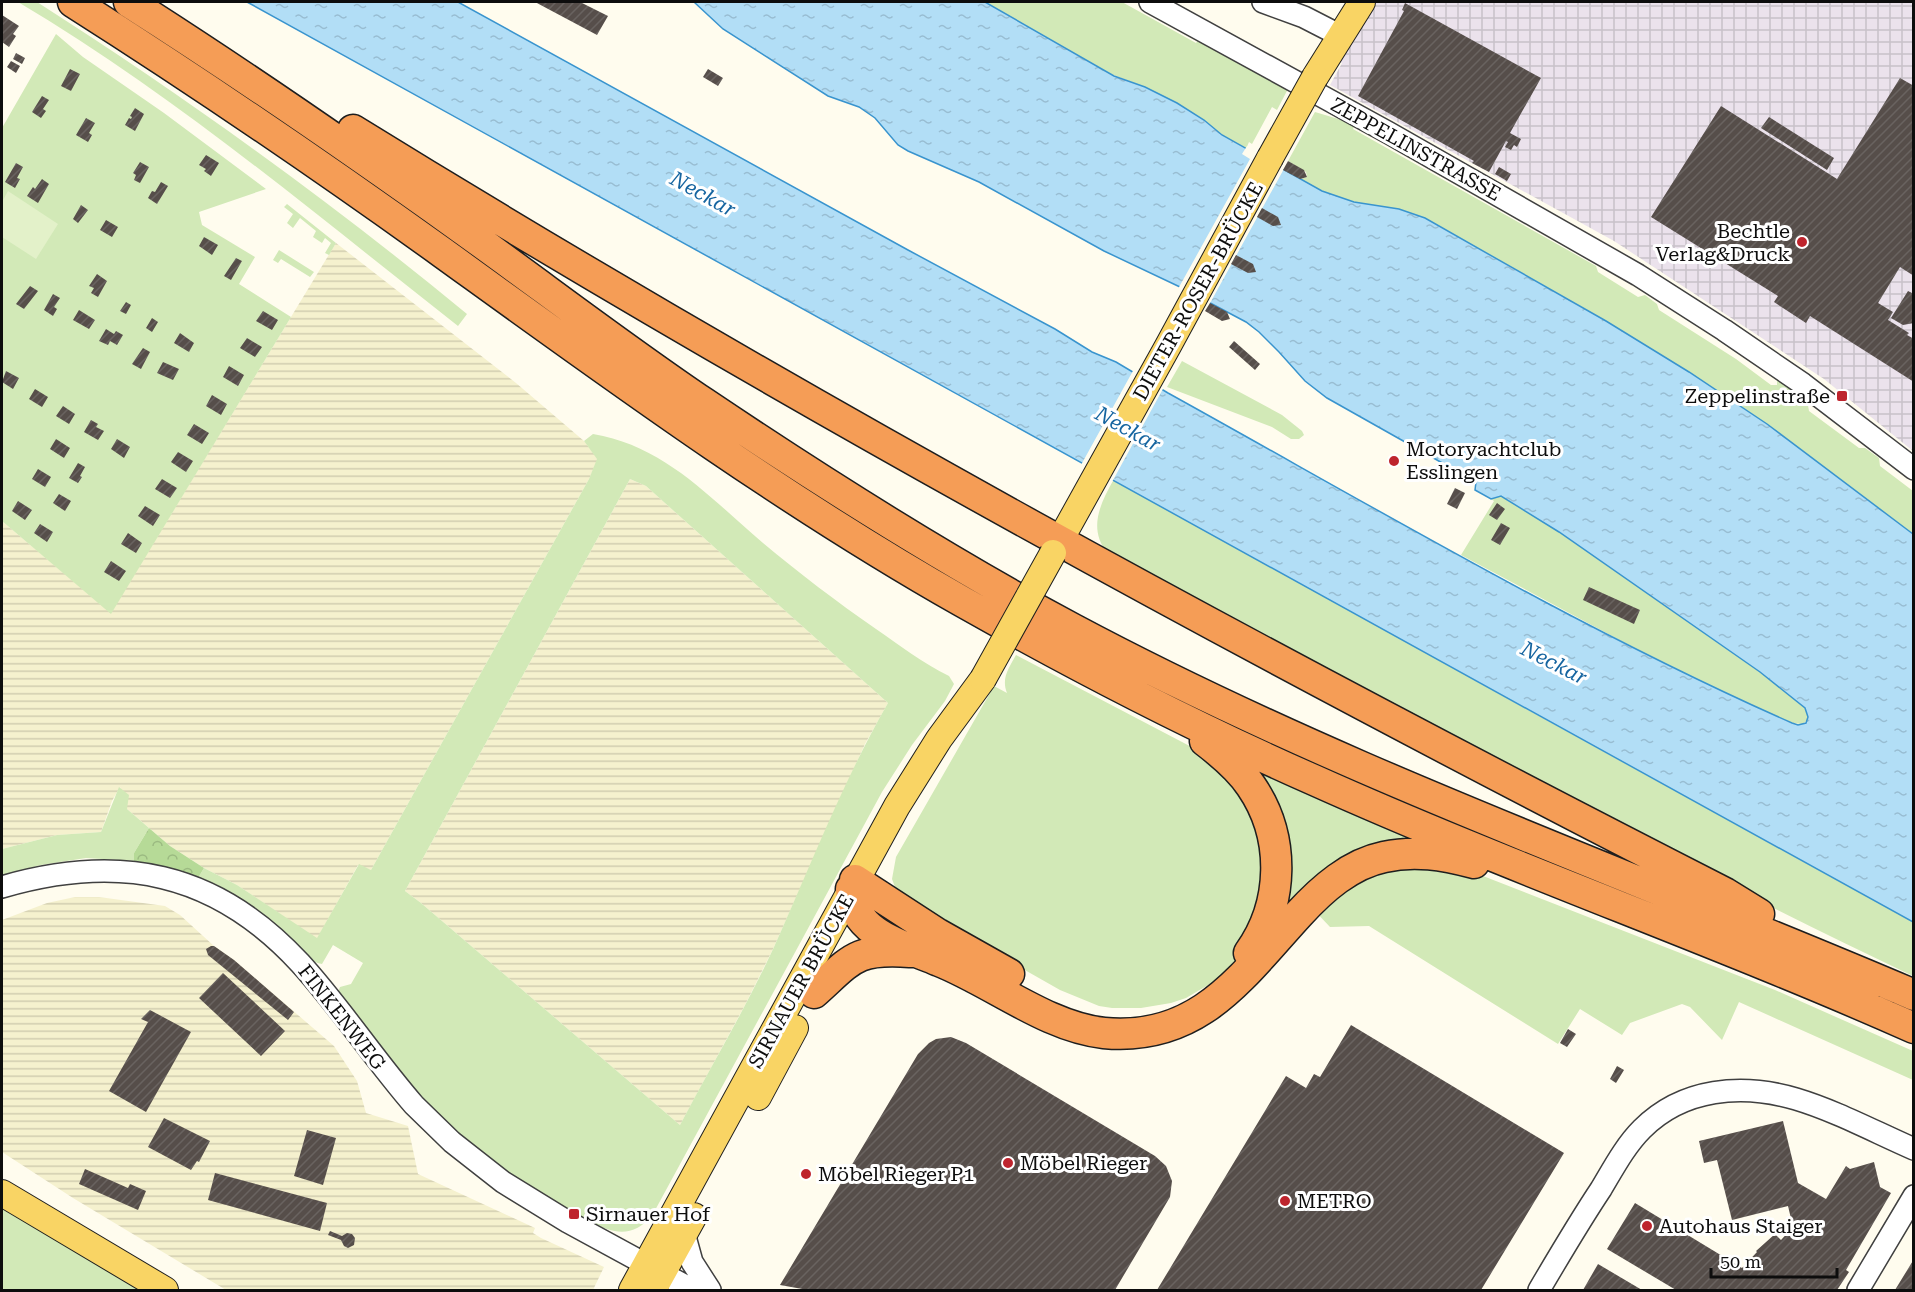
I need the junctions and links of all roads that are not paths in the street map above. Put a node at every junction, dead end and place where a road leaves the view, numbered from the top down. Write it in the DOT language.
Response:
graph roads {
  1 [pos="74,2"];
  2 [pos="129,2"];
  3 [pos="1150,2"];
  4 [pos="1263,2"];
  5 [pos="1362,2"];
  6 [pos="162,23"];
  7 [pos="1341,36"];
  8 [pos="1914,469"];
  9 [pos="1079,505"];
  10 [pos="1056,546"];
  11 [pos="1157,706"];
  12 [pos="1546,877"];
  13 [pos="2,887"];
  14 [pos="858,893"];
  15 [pos="918,952"];
  16 [pos="1816,953"];
  17 [pos="814,993"];
  18 [pos="1914,995"];
  19 [pos="1914,1028"];
  20 [pos="1914,1149"];
  21 [pos="2,1192"];
  22 [pos="1914,1196"];
  23 [pos="684,1233"];
  24 [pos="654,1276"];
  25 [pos="165,1290"];
  26 [pos="632,1290"];
  27 [pos="693,1290"];
  28 [pos="710,1290"];
  29 [pos="1539,1290"];
  30 [pos="1858,1290"];
  1 -- 11 [label="highway"];
  2 -- 6 [label="highway"];
  3 -- 8 [label="street, ZEPPELINSTRASSE"];
  4 -- 7 [label="street"];
  5 -- 7 [label="main road"];
  6 -- 10 [label="highway"];
  6 -- 16 [label="highway"];
  7 -- 9 [label="main road, DIETER-ROSER-BRÜCKE, bridge"];
  9 -- 10 [label="main road, SIRNAUER BRÜCKE"];
  10 -- 14 [label="main road, SIRNAUER BRÜCKE, bridge"];
  10 -- 16 [label="highway"];
  11 -- 12 [label="highway"];
  11 -- 14 [label="highway"];
  12 -- 15 [label="highway"];
  12 -- 19 [label="highway"];
  13 -- 24 [label="street, FINKENWEG"];
  14 -- 15 [label="highway"];
  14 -- 17 [label="main road, SIRNAUER BRÜCKE"];
  14 -- 24 [label="main road, SIRNAUER BRÜCKE"];
  15 -- 17 [label="highway"];
  16 -- 18 [label="highway"];
  17 -- 23 [label="main road, SIRNAUER BRÜCKE"];
  20 -- 29 [label="street"];
  21 -- 25 [label="main road"];
  22 -- 30 [label="street"];
  23 -- 24 [label="main road, SIRNAUER BRÜCKE"];
  23 -- 28 [label="street"];
  24 -- 26 [label="main road, SIRNAUER BRÜCKE"];
  24 -- 27 [label="street, FINKENWEG"];
}
